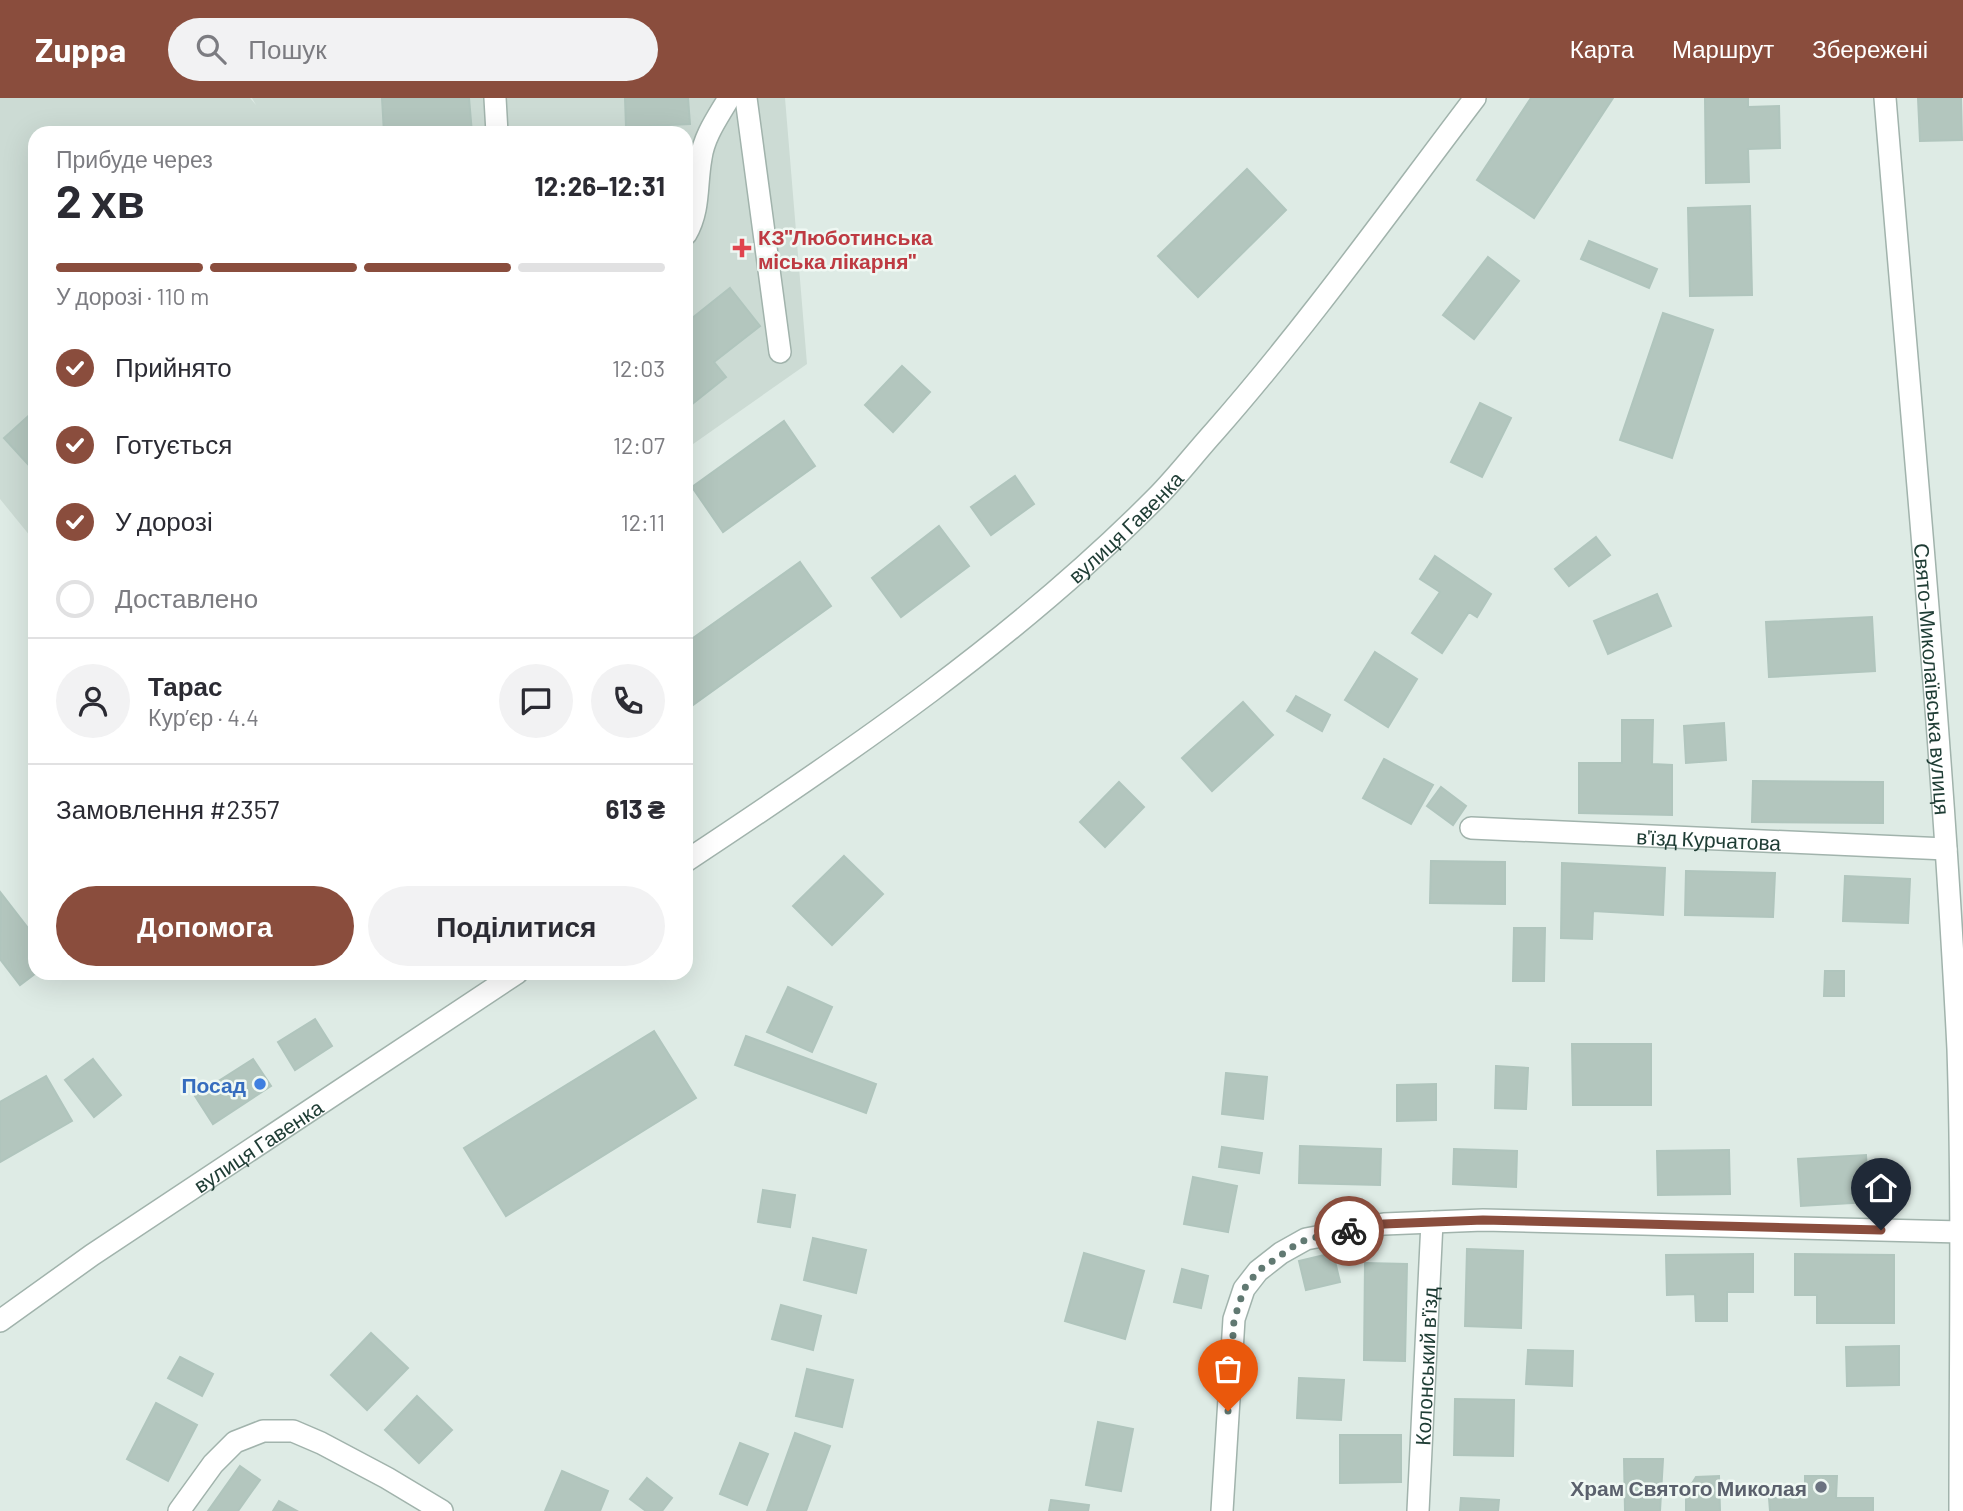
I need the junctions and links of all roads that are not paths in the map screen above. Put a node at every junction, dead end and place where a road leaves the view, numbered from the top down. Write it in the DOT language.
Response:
graph roads {
  1 [pos="495,98"];
  2 [pos="729,98"];
  3 [pos="746,98"];
  4 [pos="1475,98"];
  5 [pos="1885,98"];
  6 [pos="497,126"];
  7 [pos="693,217"];
  8 [pos="780,352"];
  9 [pos="1471,828"];
  10 [pos="1946,849"];
  11 [pos="693,856"];
  12 [pos="506,980"];
  13 [pos="1433,1222"];
  14 [pos="1961,1232"];
  15 [pos="0,1321"];
  16 [pos="179,1511"];
  17 [pos="442,1511"];
  18 [pos="1222,1511"];
  19 [pos="1418,1511"];
  20 [pos="1960,1511"];
  1 -- 6 [label="street"];
  2 -- 7 [label="street"];
  3 -- 8 [label="street"];
  4 -- 11 [label="street, вулиця Гавенка"];
  5 -- 10 [label="street, Свято-Миколаївська вулиця"];
  9 -- 10 [label="street, в'їзд Курчатова"];
  10 -- 14 [label="street, Свято-Миколаївська вулиця"];
  12 -- 15 [label="street, вулиця Гавенка"];
  13 -- 14 [label="street"];
  13 -- 18 [label="street"];
  13 -- 19 [label="street, Колонський в'їзд"];
  14 -- 20 [label="street, Свято-Миколаївська вулиця"];
  16 -- 17 [label="street"];
}
